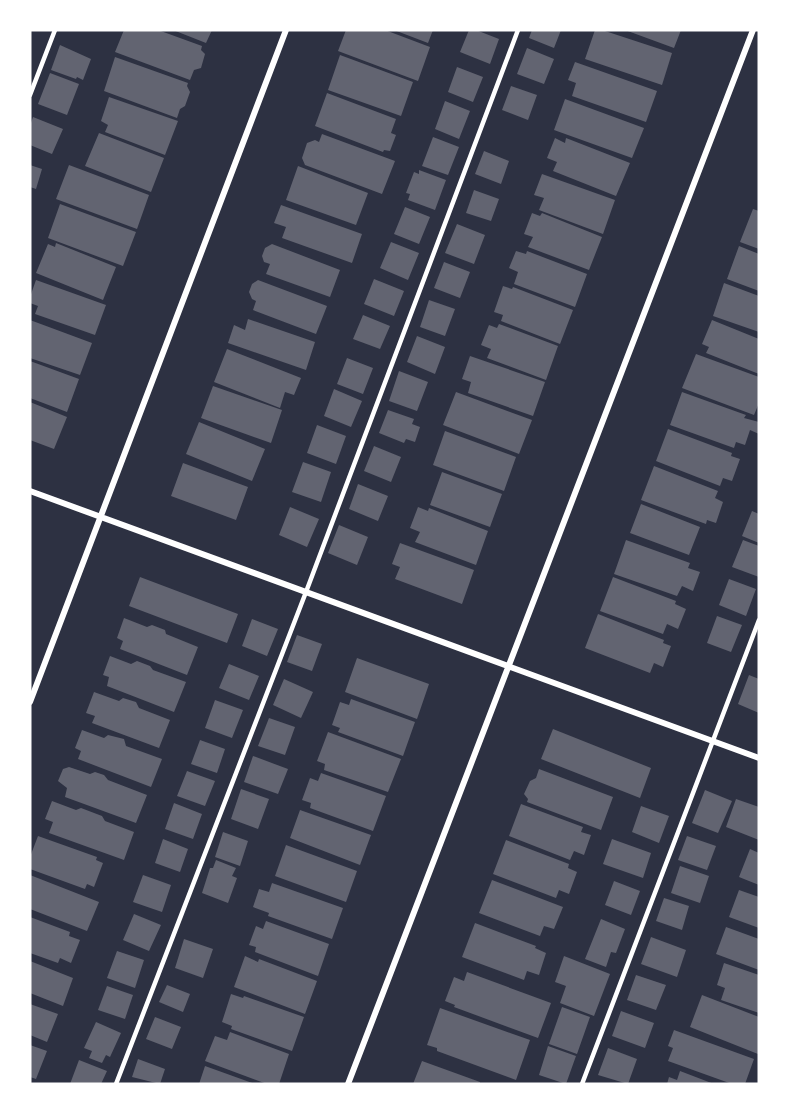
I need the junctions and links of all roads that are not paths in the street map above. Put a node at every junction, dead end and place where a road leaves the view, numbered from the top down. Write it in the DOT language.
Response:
graph roads {
  1 [pos="55,30"];
  2 [pos="286,30"];
  3 [pos="518,30"];
  4 [pos="753,30"];
  5 [pos="30,95"];
  6 [pos="30,491"];
  7 [pos="101,518"];
  8 [pos="306,592"];
  9 [pos="759,620"];
  10 [pos="509,666"];
  11 [pos="30,702"];
  12 [pos="713,741"];
  13 [pos="759,758"];
  14 [pos="116,1084"];
  15 [pos="348,1084"];
  16 [pos="582,1084"];
  1 -- 5 [label="lane"];
  2 -- 7 [label="street"];
  3 -- 8 [label="lane"];
  4 -- 10 [label="street"];
  6 -- 7 [label="street"];
  7 -- 8 [label="street"];
  7 -- 11 [label="street"];
  8 -- 10 [label="street"];
  8 -- 14 [label="lane"];
  9 -- 12 [label="lane"];
  10 -- 12 [label="street"];
  10 -- 15 [label="street"];
  12 -- 13 [label="street"];
  12 -- 16 [label="lane"];
}
